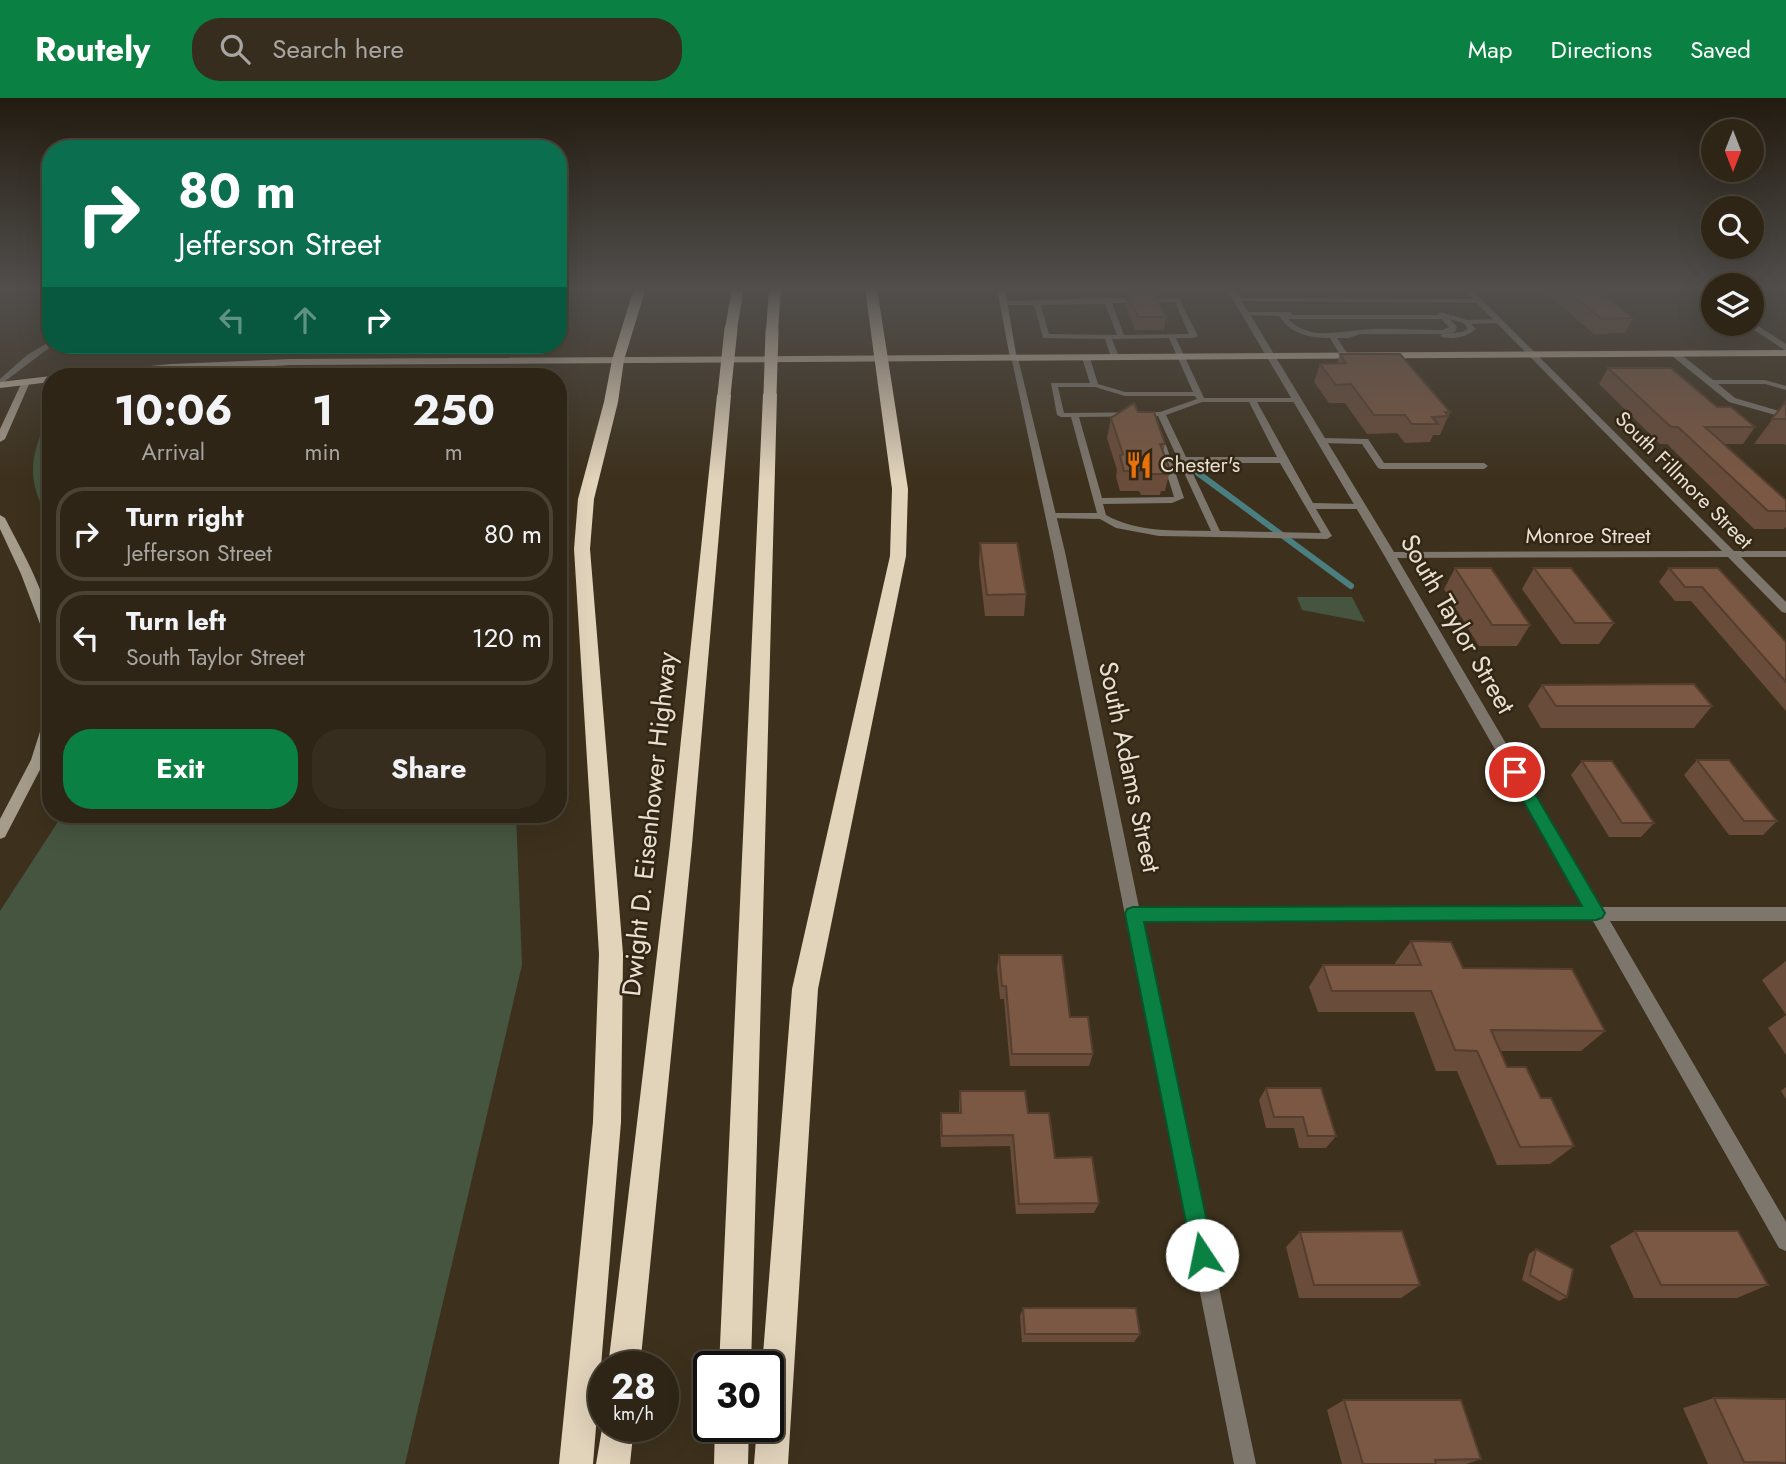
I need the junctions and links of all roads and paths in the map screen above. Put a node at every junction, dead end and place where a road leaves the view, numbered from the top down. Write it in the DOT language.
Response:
graph roads {
  1 [pos="39,352"];
  2 [pos="621,352"];
  3 [pos="729,352"];
  4 [pos="771,352"];
  5 [pos="879,352"];
  6 [pos="1013,352"];
  7 [pos="1113,352"];
  8 [pos="1178,352"];
  9 [pos="1269,352"];
  10 [pos="1342,352"];
  11 [pos="1531,352"];
  12 [pos="1758,352"];
  13 [pos="1675,354"];
  14 [pos="1534,355"];
  15 [pos="1345,356"];
  16 [pos="1180,357"];
  17 [pos="1272,357"];
  18 [pos="1014,358"];
  19 [pos="1086,358"];
  20 [pos="1115,358"];
  21 [pos="880,359"];
  22 [pos="618,360"];
  23 [pos="162,368"];
  24 [pos="42,380"];
  25 [pos="26,382"];
  26 [pos="1710,382"];
  27 [pos="0,384"];
  28 [pos="1094,385"];
  29 [pos="1786,388"];
  30 [pos="1200,397"];
  31 [pos="1252,400"];
  32 [pos="1297,400"];
  33 [pos="1074,415"];
  34 [pos="1157,415"];
  35 [pos="1786,416"];
  36 [pos="0,439"];
  37 [pos="1322,441"];
  38 [pos="1183,460"];
  39 [pos="1283,460"];
  40 [pos="1484,466"];
  41 [pos="1310,506"];
  42 [pos="1361,507"];
  43 [pos="1100,508"];
  44 [pos="1050,516"];
  45 [pos="0,519"];
  46 [pos="1217,534"];
  47 [pos="1786,554"];
  48 [pos="1390,555"];
  49 [pos="1731,555"];
  50 [pos="1786,609"];
  51 [pos="42,613"];
  52 [pos="42,747"];
  53 [pos="0,833"];
  54 [pos="1596,913"];
  55 [pos="1133,914"];
  56 [pos="1786,914"];
  57 [pos="1786,1241"];
  58 [pos="626,1351"];
  59 [pos="735,1351"];
  60 [pos="616,1442"];
  61 [pos="732,1442"];
  62 [pos="576,1464"];
  63 [pos="613,1464"];
  64 [pos="731,1464"];
  65 [pos="771,1464"];
  66 [pos="1245,1464"];
  1 -- 27 [label="lane"];
  2 -- 22 [label="highway"];
  3 -- 58 [label="highway, Dwight D. Eisenhower Highway, bridge"];
  4 -- 59 [label="highway, bridge"];
  5 -- 21 [label="highway"];
  6 -- 18 [label="main road, South Adams Street"];
  7 -- 20 [label="lane"];
  8 -- 16 [label="lane"];
  9 -- 17 [label="street, South Taylor Street"];
  10 -- 15 [label="lane"];
  11 -- 14 [label="street, South Fillmore Street"];
  12 -- 13 [label="main road"];
  13 -- 14 [label="main road"];
  13 -- 26 [label="lane"];
  14 -- 15 [label="main road"];
  14 -- 49 [label="street, South Fillmore Street"];
  15 -- 17 [label="main road"];
  16 -- 17 [label="main road"];
  16 -- 20 [label="main road"];
  16 -- 30 [label="lane"];
  17 -- 32 [label="street, South Taylor Street"];
  18 -- 19 [label="main road"];
  18 -- 21 [label="main road"];
  18 -- 44 [label="street, South Adams Street"];
  19 -- 20 [label="main road"];
  19 -- 28 [label="lane"];
  21 -- 22 [label="main road"];
  21 -- 65 [label="highway"];
  22 -- 23 [label="main road"];
  22 -- 62 [label="highway"];
  24 -- 25 [label="main road"];
  25 -- 27 [label="main road"];
  25 -- 36 [label="main road"];
  26 -- 29 [label="lane"];
  26 -- 35 [label="lane"];
  28 -- 30 [label="lane"];
  28 -- 33 [label="lane"];
  30 -- 31 [label="lane"];
  30 -- 34 [label="lane"];
  31 -- 32 [label="lane"];
  31 -- 39 [label="lane"];
  32 -- 37 [label="street, South Taylor Street"];
  33 -- 34 [label="lane"];
  33 -- 43 [label="lane"];
  34 -- 38 [label="lane"];
  34 -- 43 [label="lane"];
  37 -- 40 [label="lane"];
  37 -- 42 [label="street, South Taylor Street"];
  38 -- 39 [label="lane"];
  38 -- 46 [label="lane"];
  39 -- 41 [label="lane"];
  41 -- 42 [label="lane"];
  41 -- 46 [label="lane"];
  42 -- 48 [label="street, South Taylor Street"];
  43 -- 44 [label="lane"];
  43 -- 46 [label="lane"];
  44 -- 55 [label="street, South Adams Street"];
  45 -- 51 [label="main road"];
  47 -- 49 [label="street, Monroe Street"];
  48 -- 49 [label="street, Monroe Street"];
  48 -- 54 [label="street, South Taylor Street"];
  49 -- 50 [label="street, South Fillmore Street"];
  52 -- 53 [label="main road"];
  54 -- 55 [label="street"];
  54 -- 56 [label="street"];
  54 -- 57 [label="street, South Taylor Street"];
  55 -- 66 [label="street, South Adams Street"];
  60 -- 63 [label="highway"];
  61 -- 64 [label="highway"];
}
